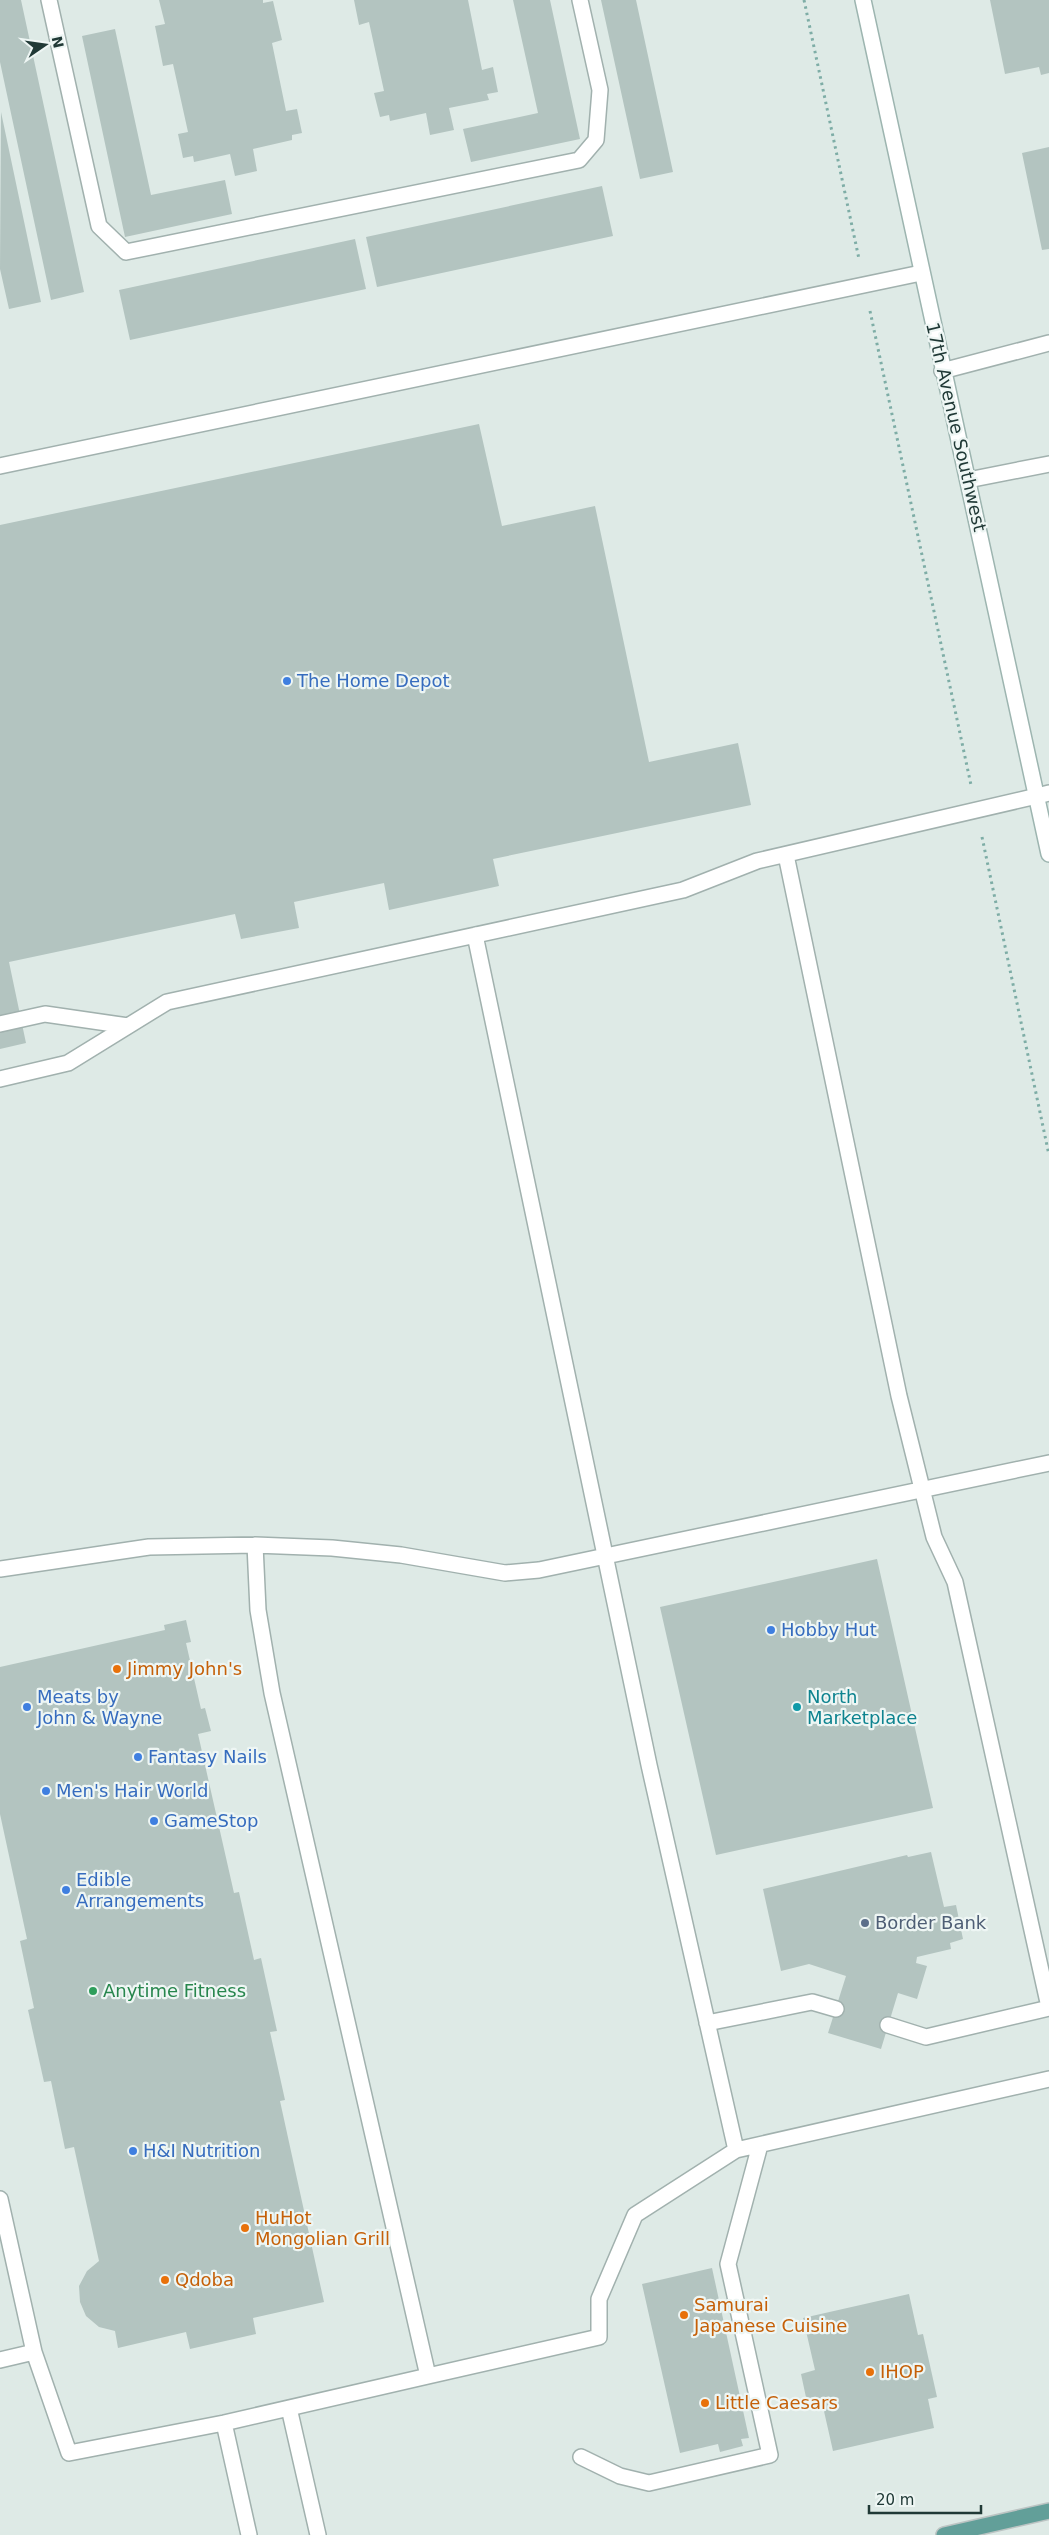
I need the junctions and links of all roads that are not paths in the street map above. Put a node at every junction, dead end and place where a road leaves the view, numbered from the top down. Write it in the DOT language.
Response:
graph roads {
  1 [pos="49,0"];
  2 [pos="580,0"];
  3 [pos="863,0"];
  4 [pos="921,273"];
  5 [pos="1049,343"];
  6 [pos="942,371"];
  7 [pos="1049,464"];
  8 [pos="0,466"];
  9 [pos="968,480"];
  10 [pos="1043,795"];
  11 [pos="1049,854"];
  12 [pos="786,855"];
  13 [pos="475,935"];
  14 [pos="0,1024"];
  15 [pos="128,1026"];
  16 [pos="0,1079"];
  17 [pos="1049,1463"];
  18 [pos="921,1489"];
  19 [pos="255,1545"];
  20 [pos="605,1556"];
  21 [pos="0,1569"];
  22 [pos="1049,2007"];
  23 [pos="836,2009"];
  24 [pos="707,2023"];
  25 [pos="888,2025"];
  26 [pos="1049,2079"];
  27 [pos="760,2145"];
  28 [pos="736,2150"];
  29 [pos="0,2199"];
  30 [pos="34,2352"];
  31 [pos="0,2360"];
  32 [pos="428,2376"];
  33 [pos="290,2408"];
  34 [pos="224,2423"];
  35 [pos="581,2457"];
  36 [pos="1049,2511"];
  37 [pos="249,2535"];
  38 [pos="318,2535"];
  39 [pos="944,2535"];
  1 -- 2 [label="street"];
  3 -- 4 [label="street, 17th Avenue Southwest"];
  4 -- 6 [label="street, 17th Avenue Southwest"];
  4 -- 8 [label="street"];
  5 -- 6 [label="street"];
  6 -- 9 [label="street, 17th Avenue Southwest"];
  7 -- 9 [label="street"];
  9 -- 10 [label="street, 17th Avenue Southwest"];
  10 -- 11 [label="street, 17th Avenue Southwest"];
  10 -- 12 [label="street"];
  12 -- 13 [label="street"];
  12 -- 18 [label="street"];
  13 -- 15 [label="street"];
  13 -- 20 [label="street"];
  14 -- 15 [label="street"];
  15 -- 16 [label="street"];
  17 -- 18 [label="street"];
  18 -- 20 [label="street"];
  18 -- 22 [label="street"];
  19 -- 20 [label="street"];
  19 -- 21 [label="street"];
  19 -- 32 [label="street"];
  20 -- 24 [label="street"];
  22 -- 25 [label="street"];
  23 -- 24 [label="street"];
  24 -- 28 [label="street"];
  26 -- 27 [label="street"];
  27 -- 28 [label="street"];
  27 -- 35 [label="street"];
  28 -- 32 [label="street"];
  29 -- 30 [label="street"];
  30 -- 31 [label="street"];
  30 -- 34 [label="street"];
  32 -- 33 [label="street"];
  33 -- 34 [label="street"];
  33 -- 38 [label="street"];
  34 -- 37 [label="street"];
  36 -- 39 [label="main road"];
}
